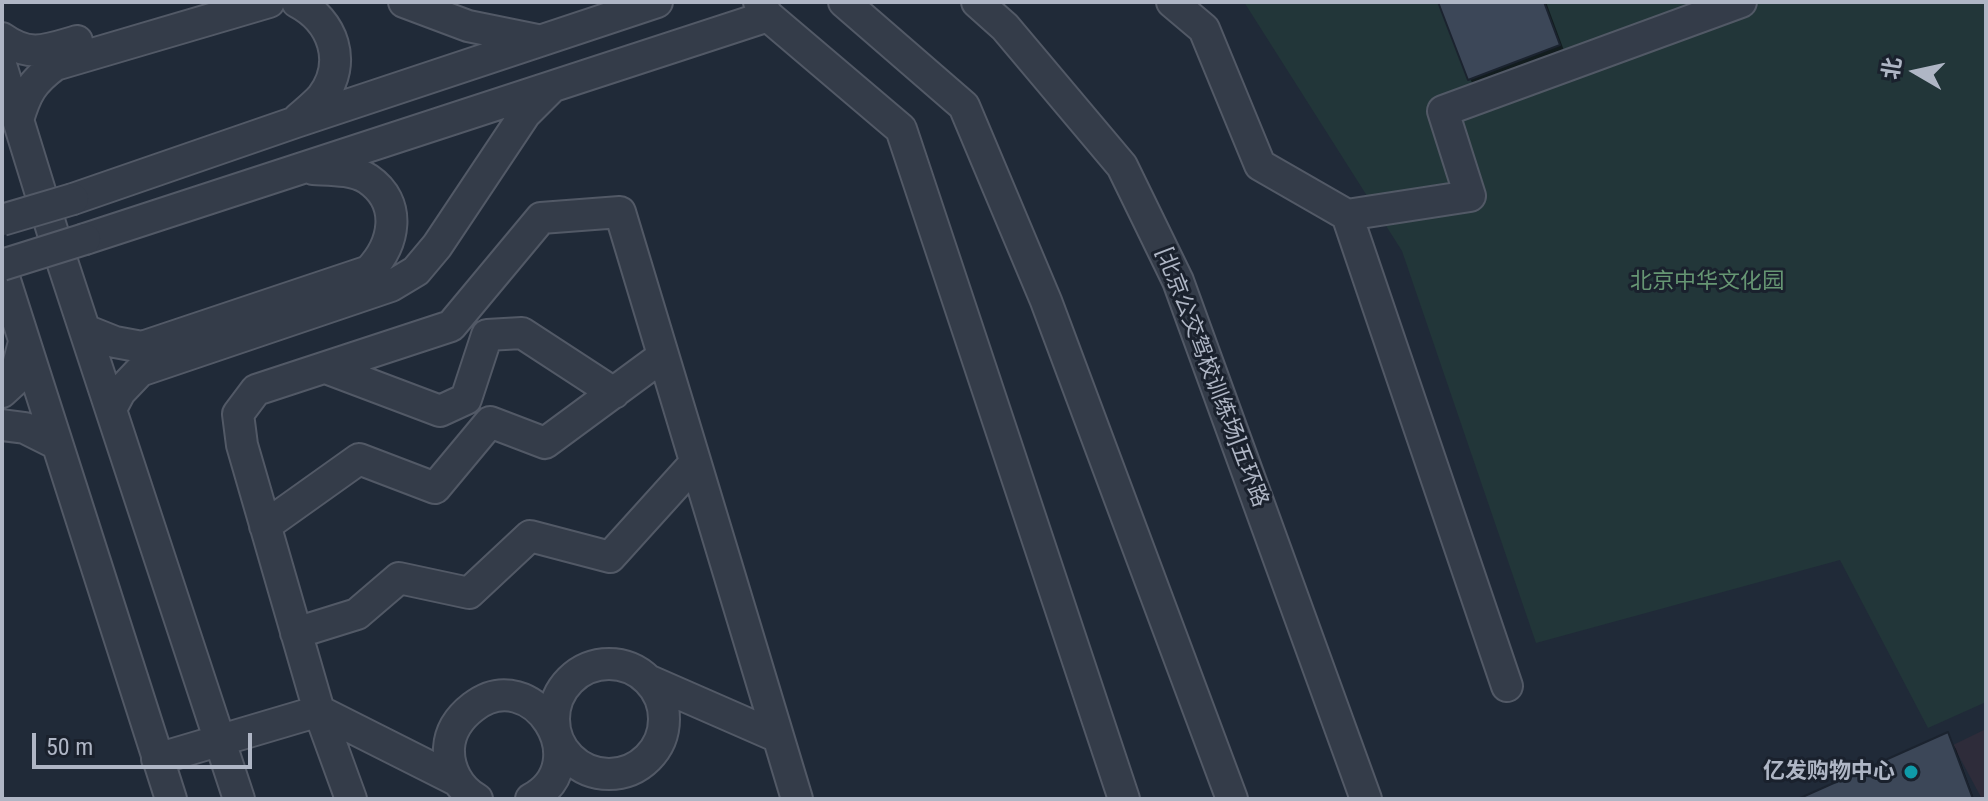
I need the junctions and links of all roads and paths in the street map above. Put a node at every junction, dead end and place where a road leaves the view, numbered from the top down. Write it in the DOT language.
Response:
graph roads {
  1 [pos="205,2"];
  2 [pos="269,2"];
  3 [pos="297,2"];
  4 [pos="404,2"];
  5 [pos="657,2"];
  6 [pos="844,2"];
  7 [pos="977,2"];
  8 [pos="1172,2"];
  9 [pos="1741,2"];
  10 [pos="764,9"];
  11 [pos="2,38"];
  12 [pos="539,41"];
  13 [pos="2,68"];
  14 [pos="555,84"];
  15 [pos="18,120"];
  16 [pos="296,122"];
  17 [pos="303,168"];
  18 [pos="1347,215"];
  19 [pos="2,220"];
  20 [pos="2,268"];
  21 [pos="85,330"];
  22 [pos="24,340"];
  23 [pos="663,356"];
  24 [pos="326,368"];
  25 [pos="2,392"];
  26 [pos="614,393"];
  27 [pos="111,409"];
  28 [pos="2,425"];
  29 [pos="57,444"];
  30 [pos="695,463"];
  31 [pos="265,526"];
  32 [pos="296,633"];
  33 [pos="650,681"];
  34 [pos="1507,686"];
  35 [pos="319,711"];
  36 [pos="555,729"];
  37 [pos="778,737"];
  38 [pos="219,741"];
  39 [pos="157,759"];
  40 [pos="467,790"];
  41 [pos="171,799"];
  42 [pos="239,799"];
  43 [pos="351,799"];
  44 [pos="531,799"];
  45 [pos="797,799"];
  46 [pos="1124,799"];
  47 [pos="1232,799"];
  48 [pos="1366,799"];
  1 -- 11 [label="street"];
  2 -- 15 [label="street"];
  3 -- 16 [label="street"];
  4 -- 12 [label="street"];
  5 -- 12 [label="street"];
  6 -- 47 [label="street"];
  7 -- 48 [label="street, [北京公交驾校训练场]五环路"];
  8 -- 18 [label="street"];
  9 -- 18 [label="street"];
  10 -- 14 [label="street"];
  10 -- 46 [label="street"];
  12 -- 16 [label="street"];
  13 -- 15 [label="street"];
  14 -- 17 [label="street"];
  14 -- 27 [label="street"];
  15 -- 21 [label="street"];
  16 -- 19 [label="street, bridge"];
  17 -- 20 [label="street, bridge"];
  17 -- 21 [label="street"];
  18 -- 34 [label="street"];
  20 -- 22 [label="street"];
  21 -- 27 [label="street"];
  22 -- 25 [label="street"];
  22 -- 29 [label="street"];
  23 -- 24 [label="street"];
  23 -- 26 [label="street"];
  23 -- 30 [label="street"];
  24 -- 26 [label="street"];
  24 -- 31 [label="street"];
  26 -- 31 [label="street"];
  27 -- 38 [label="street"];
  28 -- 29 [label="street"];
  29 -- 39 [label="street"];
  30 -- 32 [label="street"];
  30 -- 37 [label="street"];
  31 -- 32 [label="street"];
  32 -- 35 [label="street"];
  33 -- 36 [label="street"];
  33 -- 36 [label="street"];
  33 -- 37 [label="street"];
  35 -- 38 [label="street"];
  35 -- 40 [label="street"];
  35 -- 43 [label="street"];
  36 -- 40 [label="street"];
  36 -- 44 [label="street"];
  37 -- 45 [label="street"];
  38 -- 39 [label="street"];
  38 -- 42 [label="street"];
  39 -- 41 [label="street"];
}
